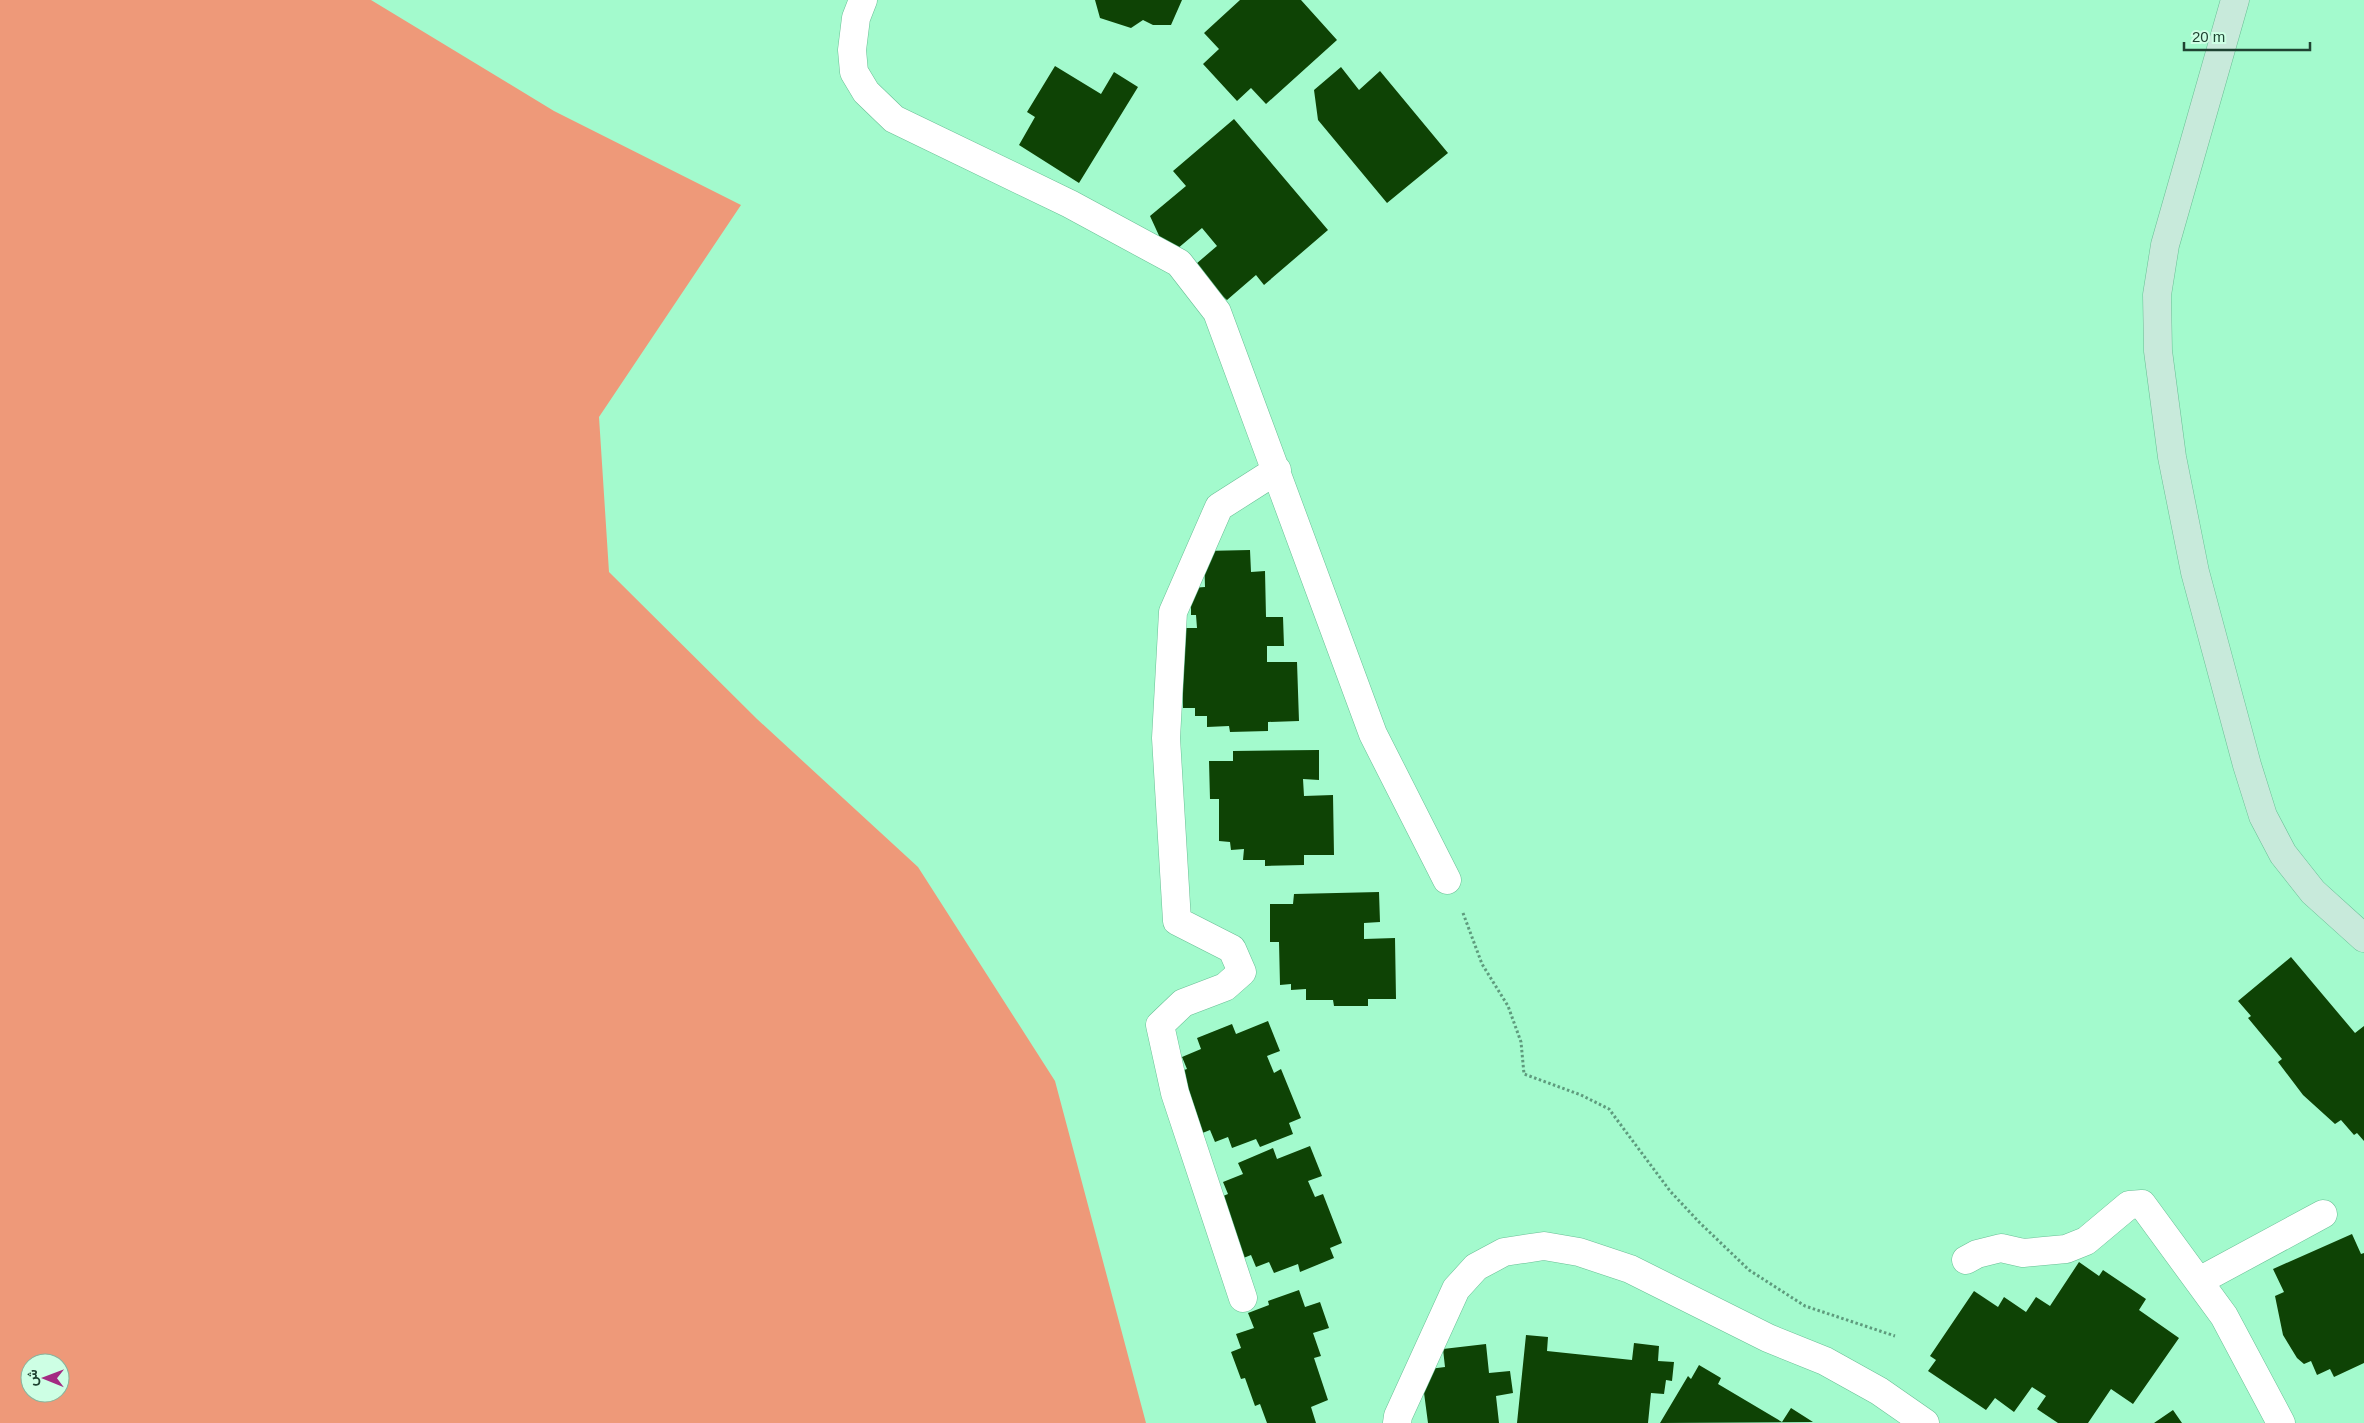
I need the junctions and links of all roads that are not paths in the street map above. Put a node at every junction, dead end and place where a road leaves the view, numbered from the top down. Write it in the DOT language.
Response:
graph roads {
  1 [pos="864,0"];
  2 [pos="2235,0"];
  3 [pos="1277,470"];
  4 [pos="1447,880"];
  5 [pos="2364,938"];
  6 [pos="2323,1214"];
  7 [pos="1966,1260"];
  8 [pos="2199,1281"];
  9 [pos="1243,1298"];
  10 [pos="1397,1423"];
  11 [pos="1924,1423"];
  12 [pos="2281,1423"];
  1 -- 3 [label="street"];
  2 -- 5 [label="street"];
  3 -- 4 [label="street"];
  3 -- 9 [label="street"];
  6 -- 8 [label="street"];
  7 -- 8 [label="street"];
  8 -- 12 [label="street"];
  10 -- 11 [label="street"];
}
